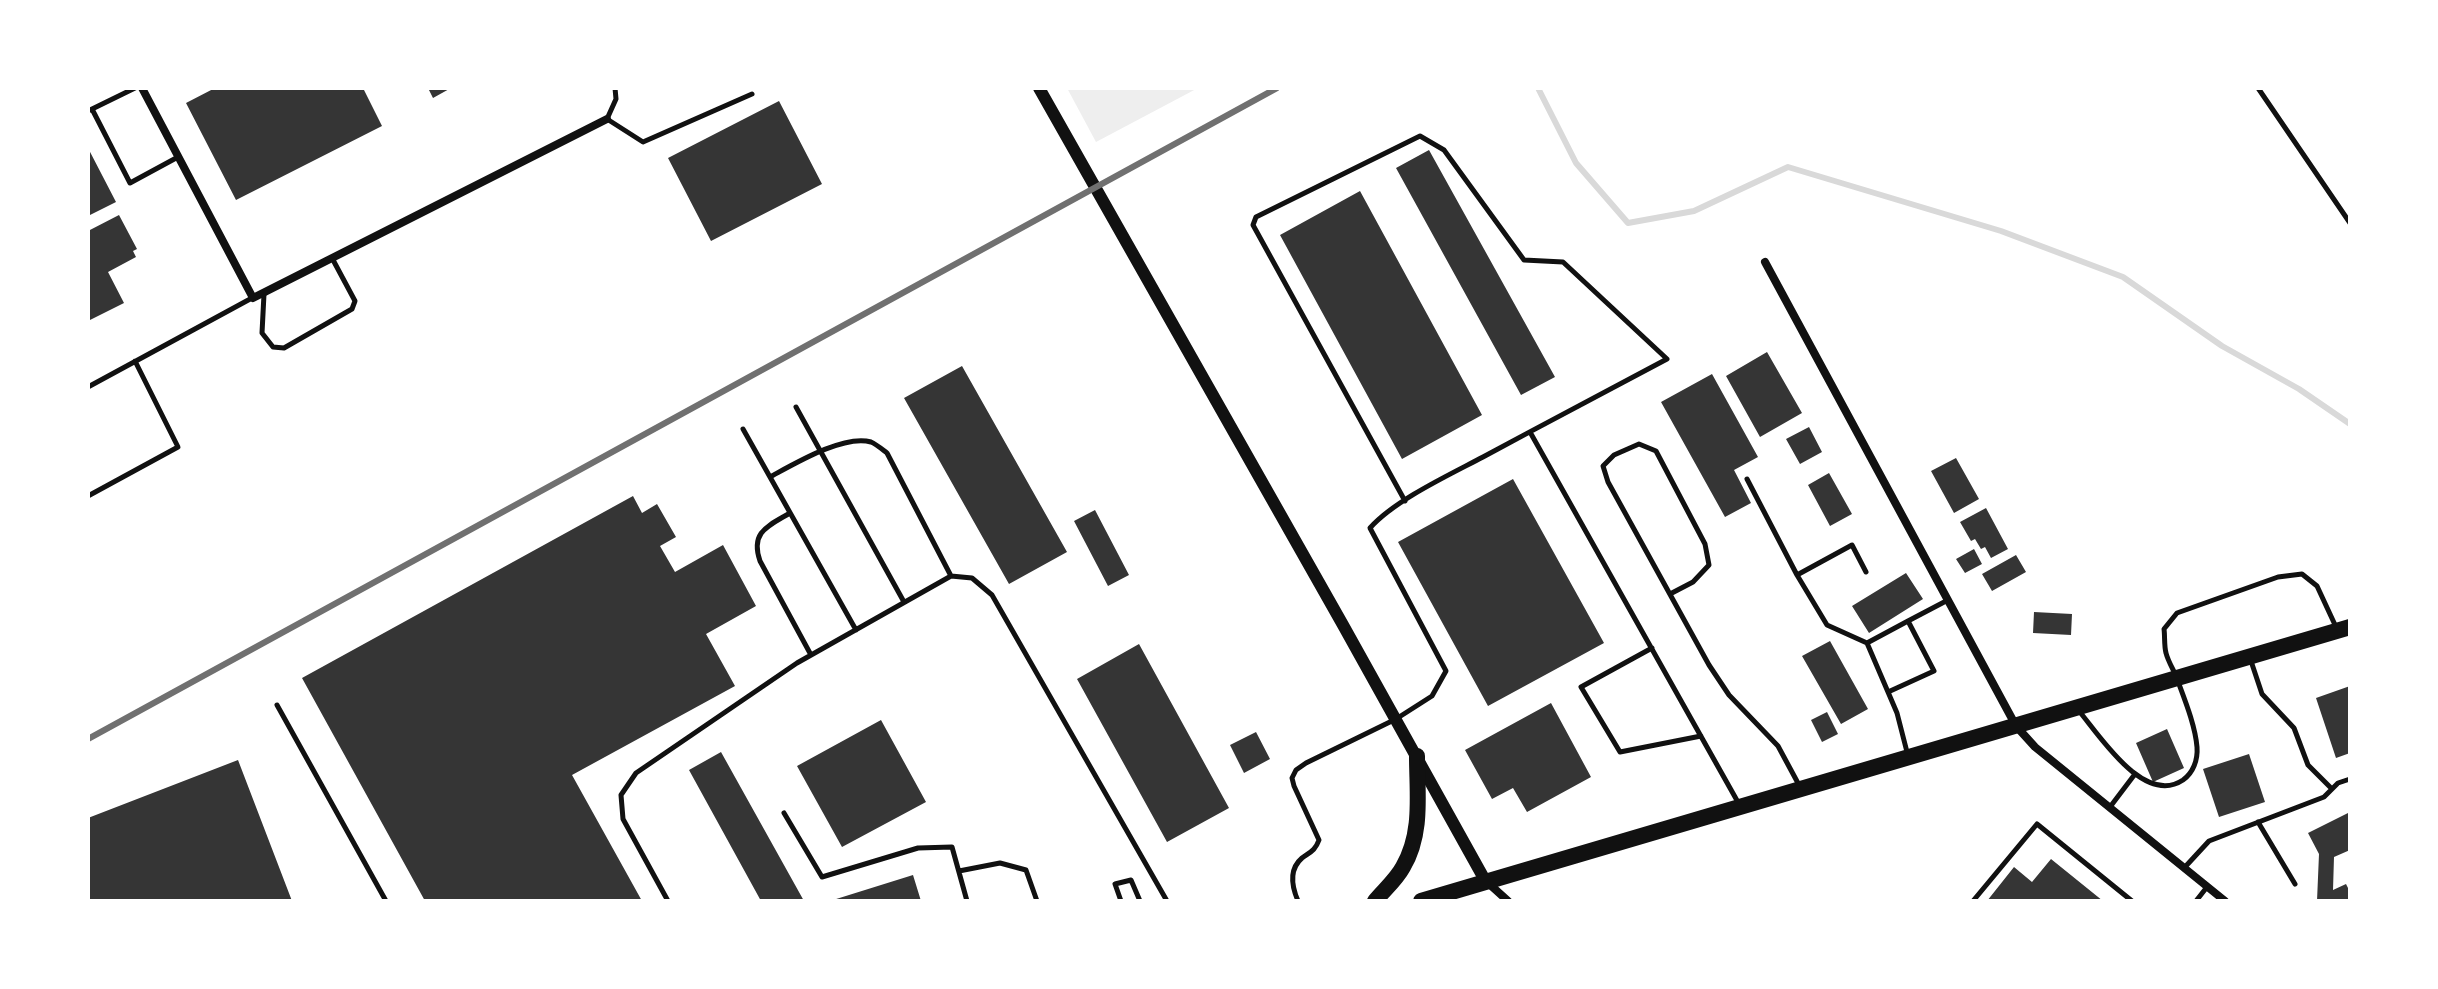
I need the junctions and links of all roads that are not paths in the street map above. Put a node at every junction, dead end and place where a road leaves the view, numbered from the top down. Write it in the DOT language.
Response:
graph roads {
  1 [pos="135,88"];
  2 [pos="142,88"];
  3 [pos="615,88"];
  4 [pos="2258,88"];
  5 [pos="1041,93"];
  6 [pos="752,94"];
  7 [pos="90,110"];
  8 [pos="607,119"];
  9 [pos="178,157"];
  10 [pos="2350,223"];
  11 [pos="332,258"];
  12 [pos="1765,262"];
  13 [pos="264,293"];
  14 [pos="253,298"];
  15 [pos="135,361"];
  16 [pos="88,387"];
  17 [pos="796,407"];
  18 [pos="743,429"];
  19 [pos="1530,432"];
  20 [pos="820,451"];
  21 [pos="770,477"];
  22 [pos="1747,479"];
  23 [pos="88,496"];
  24 [pos="1405,501"];
  25 [pos="790,513"];
  26 [pos="1866,572"];
  27 [pos="1797,575"];
  28 [pos="951,576"];
  29 [pos="1670,594"];
  30 [pos="1948,600"];
  31 [pos="904,602"];
  32 [pos="1908,621"];
  33 [pos="2343,628"];
  34 [pos="856,630"];
  35 [pos="1867,643"];
  36 [pos="1652,648"];
  37 [pos="811,655"];
  38 [pos="2249,656"];
  39 [pos="2176,678"];
  40 [pos="1888,692"];
  41 [pos="277,705"];
  42 [pos="2076,707"];
  43 [pos="1396,719"];
  44 [pos="2016,726"];
  45 [pos="1701,736"];
  46 [pos="1417,756"];
  47 [pos="1909,757"];
  48 [pos="2135,774"];
  49 [pos="2350,779"];
  50 [pos="1802,789"];
  51 [pos="2332,789"];
  52 [pos="1741,807"];
  53 [pos="2109,808"];
  54 [pos="784,813"];
  55 [pos="2258,822"];
  56 [pos="2184,868"];
  57 [pos="959,871"];
  58 [pos="1486,882"];
  59 [pos="2295,884"];
  60 [pos="2207,887"];
  61 [pos="386,901"];
  62 [pos="668,901"];
  63 [pos="967,901"];
  64 [pos="1037,901"];
  65 [pos="1121,901"];
  66 [pos="1140,901"];
  67 [pos="1167,901"];
  68 [pos="1298,901"];
  69 [pos="1375,901"];
  70 [pos="1421,901"];
  71 [pos="1508,901"];
  72 [pos="1973,901"];
  73 [pos="2132,901"];
  74 [pos="2196,901"];
  75 [pos="2225,901"];
  1 -- 7 [label="lane"];
  2 -- 9 [label="street"];
  3 -- 8 [label="lane"];
  4 -- 10 [label="lane"];
  5 -- 43 [label="street"];
  6 -- 8 [label="lane"];
  7 -- 9 [label="lane"];
  8 -- 11 [label="street"];
  9 -- 14 [label="street"];
  11 -- 13 [label="street"];
  11 -- 13 [label="lane"];
  12 -- 30 [label="street"];
  13 -- 14 [label="street"];
  14 -- 15 [label="lane"];
  15 -- 16 [label="lane"];
  15 -- 23 [label="lane"];
  17 -- 20 [label="lane"];
  18 -- 21 [label="lane"];
  19 -- 24 [label="lane"];
  19 -- 24 [label="lane"];
  19 -- 36 [label="lane"];
  20 -- 21 [label="lane"];
  20 -- 28 [label="lane"];
  20 -- 31 [label="lane"];
  21 -- 25 [label="lane"];
  22 -- 27 [label="lane"];
  24 -- 43 [label="lane"];
  25 -- 34 [label="lane"];
  25 -- 37 [label="lane"];
  26 -- 27 [label="lane"];
  27 -- 35 [label="lane"];
  28 -- 31 [label="lane"];
  28 -- 67 [label="lane"];
  29 -- 29 [label="lane"];
  29 -- 50 [label="lane"];
  30 -- 32 [label="lane"];
  30 -- 44 [label="street"];
  31 -- 34 [label="lane"];
  32 -- 35 [label="lane"];
  32 -- 40 [label="lane"];
  33 -- 38 [label="main road"];
  33 -- 39 [label="lane"];
  34 -- 37 [label="lane"];
  35 -- 40 [label="lane"];
  36 -- 45 [label="lane"];
  36 -- 45 [label="lane"];
  37 -- 62 [label="lane"];
  38 -- 39 [label="main road"];
  38 -- 51 [label="lane"];
  39 -- 42 [label="main road"];
  39 -- 48 [label="lane"];
  40 -- 47 [label="lane"];
  41 -- 61 [label="lane"];
  42 -- 44 [label="main road"];
  42 -- 48 [label="lane"];
  43 -- 46 [label="street"];
  43 -- 68 [label="lane"];
  44 -- 47 [label="main road"];
  44 -- 53 [label="street"];
  45 -- 52 [label="lane"];
  46 -- 58 [label="street"];
  46 -- 69 [label="main road"];
  47 -- 50 [label="main road"];
  48 -- 53 [label="lane"];
  49 -- 51 [label="lane"];
  50 -- 52 [label="main road"];
  51 -- 55 [label="lane"];
  52 -- 58 [label="main road"];
  53 -- 56 [label="street"];
  54 -- 57 [label="lane"];
  55 -- 56 [label="lane"];
  55 -- 59 [label="lane"];
  56 -- 60 [label="street"];
  57 -- 63 [label="lane"];
  57 -- 64 [label="lane"];
  58 -- 70 [label="main road"];
  58 -- 71 [label="street"];
  60 -- 74 [label="lane"];
  60 -- 75 [label="street"];
  65 -- 66 [label="lane"];
  72 -- 73 [label="lane"];
}
